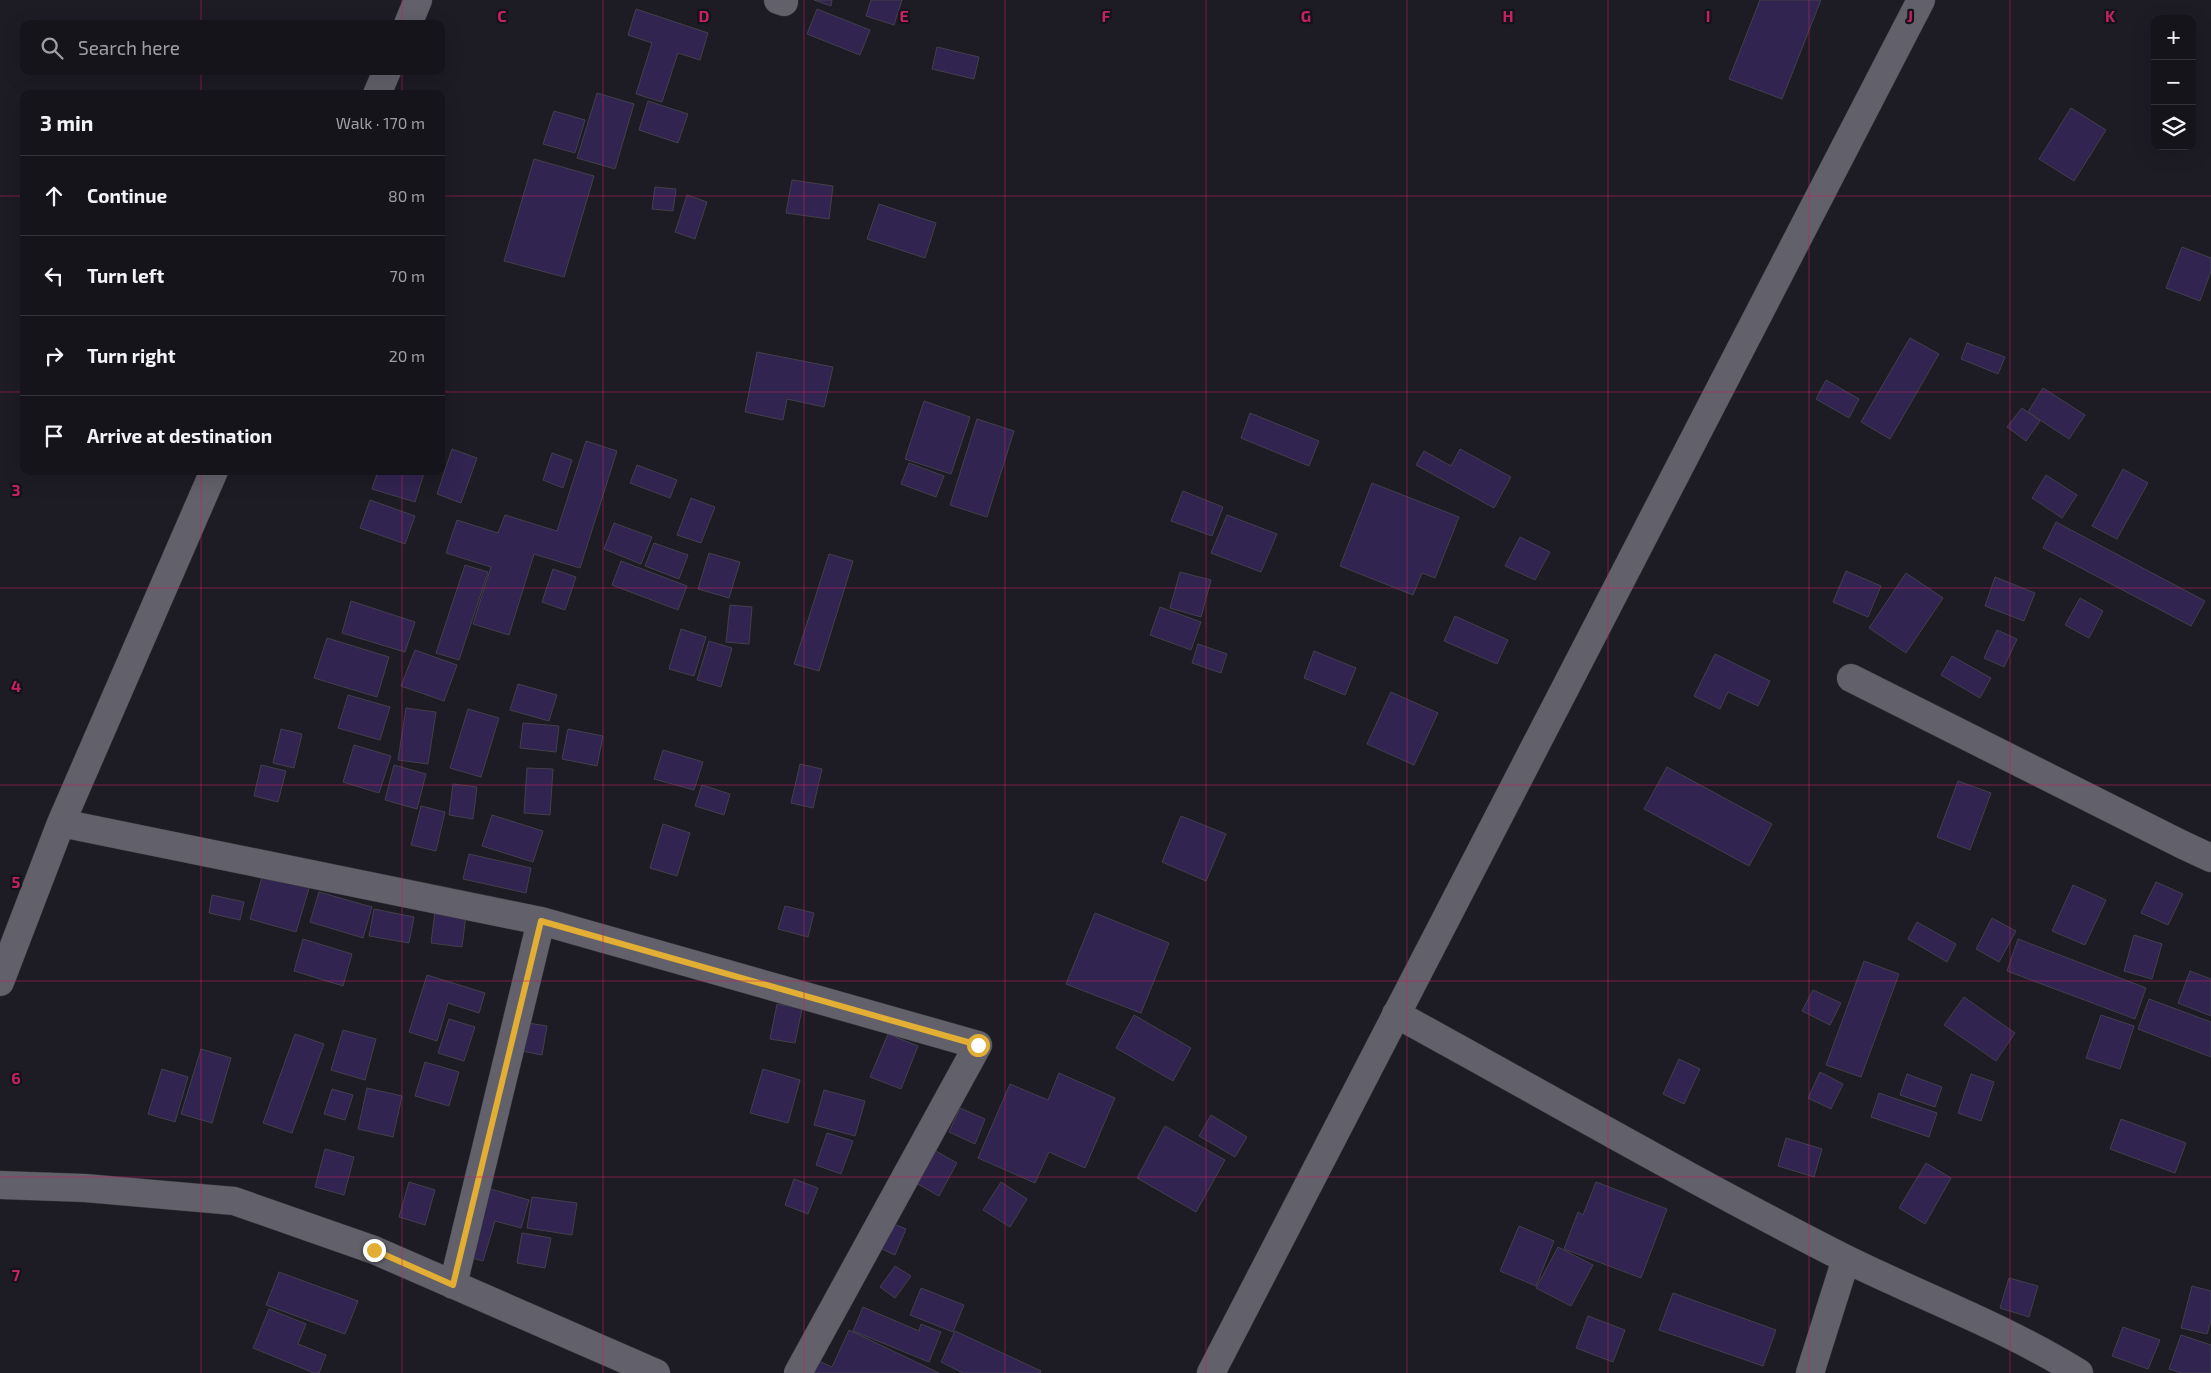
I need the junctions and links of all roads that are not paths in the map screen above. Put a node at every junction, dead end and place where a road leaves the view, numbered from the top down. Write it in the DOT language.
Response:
graph roads {
  1 [pos="418,0"];
  2 [pos="778,0"];
  3 [pos="784,0"];
  4 [pos="1922,0"];
  5 [pos="410,20"];
  6 [pos="385,75"];
  7 [pos="379,90"];
  8 [pos="212,475"];
  9 [pos="1851,678"];
  10 [pos="61,823"];
  11 [pos="2211,858"];
  12 [pos="541,921"];
  13 [pos="0,982"];
  14 [pos="1396,1014"];
  15 [pos="0,1185"];
  16 [pos="1846,1259"];
  17 [pos="453,1285"];
  18 [pos="656,1373"];
  19 [pos="798,1373"];
  20 [pos="1211,1373"];
  21 [pos="1810,1373"];
  22 [pos="2079,1373"];
  1 -- 5 [label="street"];
  2 -- 3 [label="street"];
  4 -- 14 [label="street"];
  6 -- 7 [label="street"];
  8 -- 10 [label="street"];
  9 -- 11 [label="street"];
  10 -- 12 [label="street"];
  10 -- 13 [label="street"];
  12 -- 17 [label="street"];
  12 -- 19 [label="street"];
  14 -- 16 [label="street"];
  14 -- 20 [label="street"];
  15 -- 17 [label="street"];
  16 -- 21 [label="street"];
  16 -- 22 [label="street"];
  17 -- 18 [label="street"];
}
